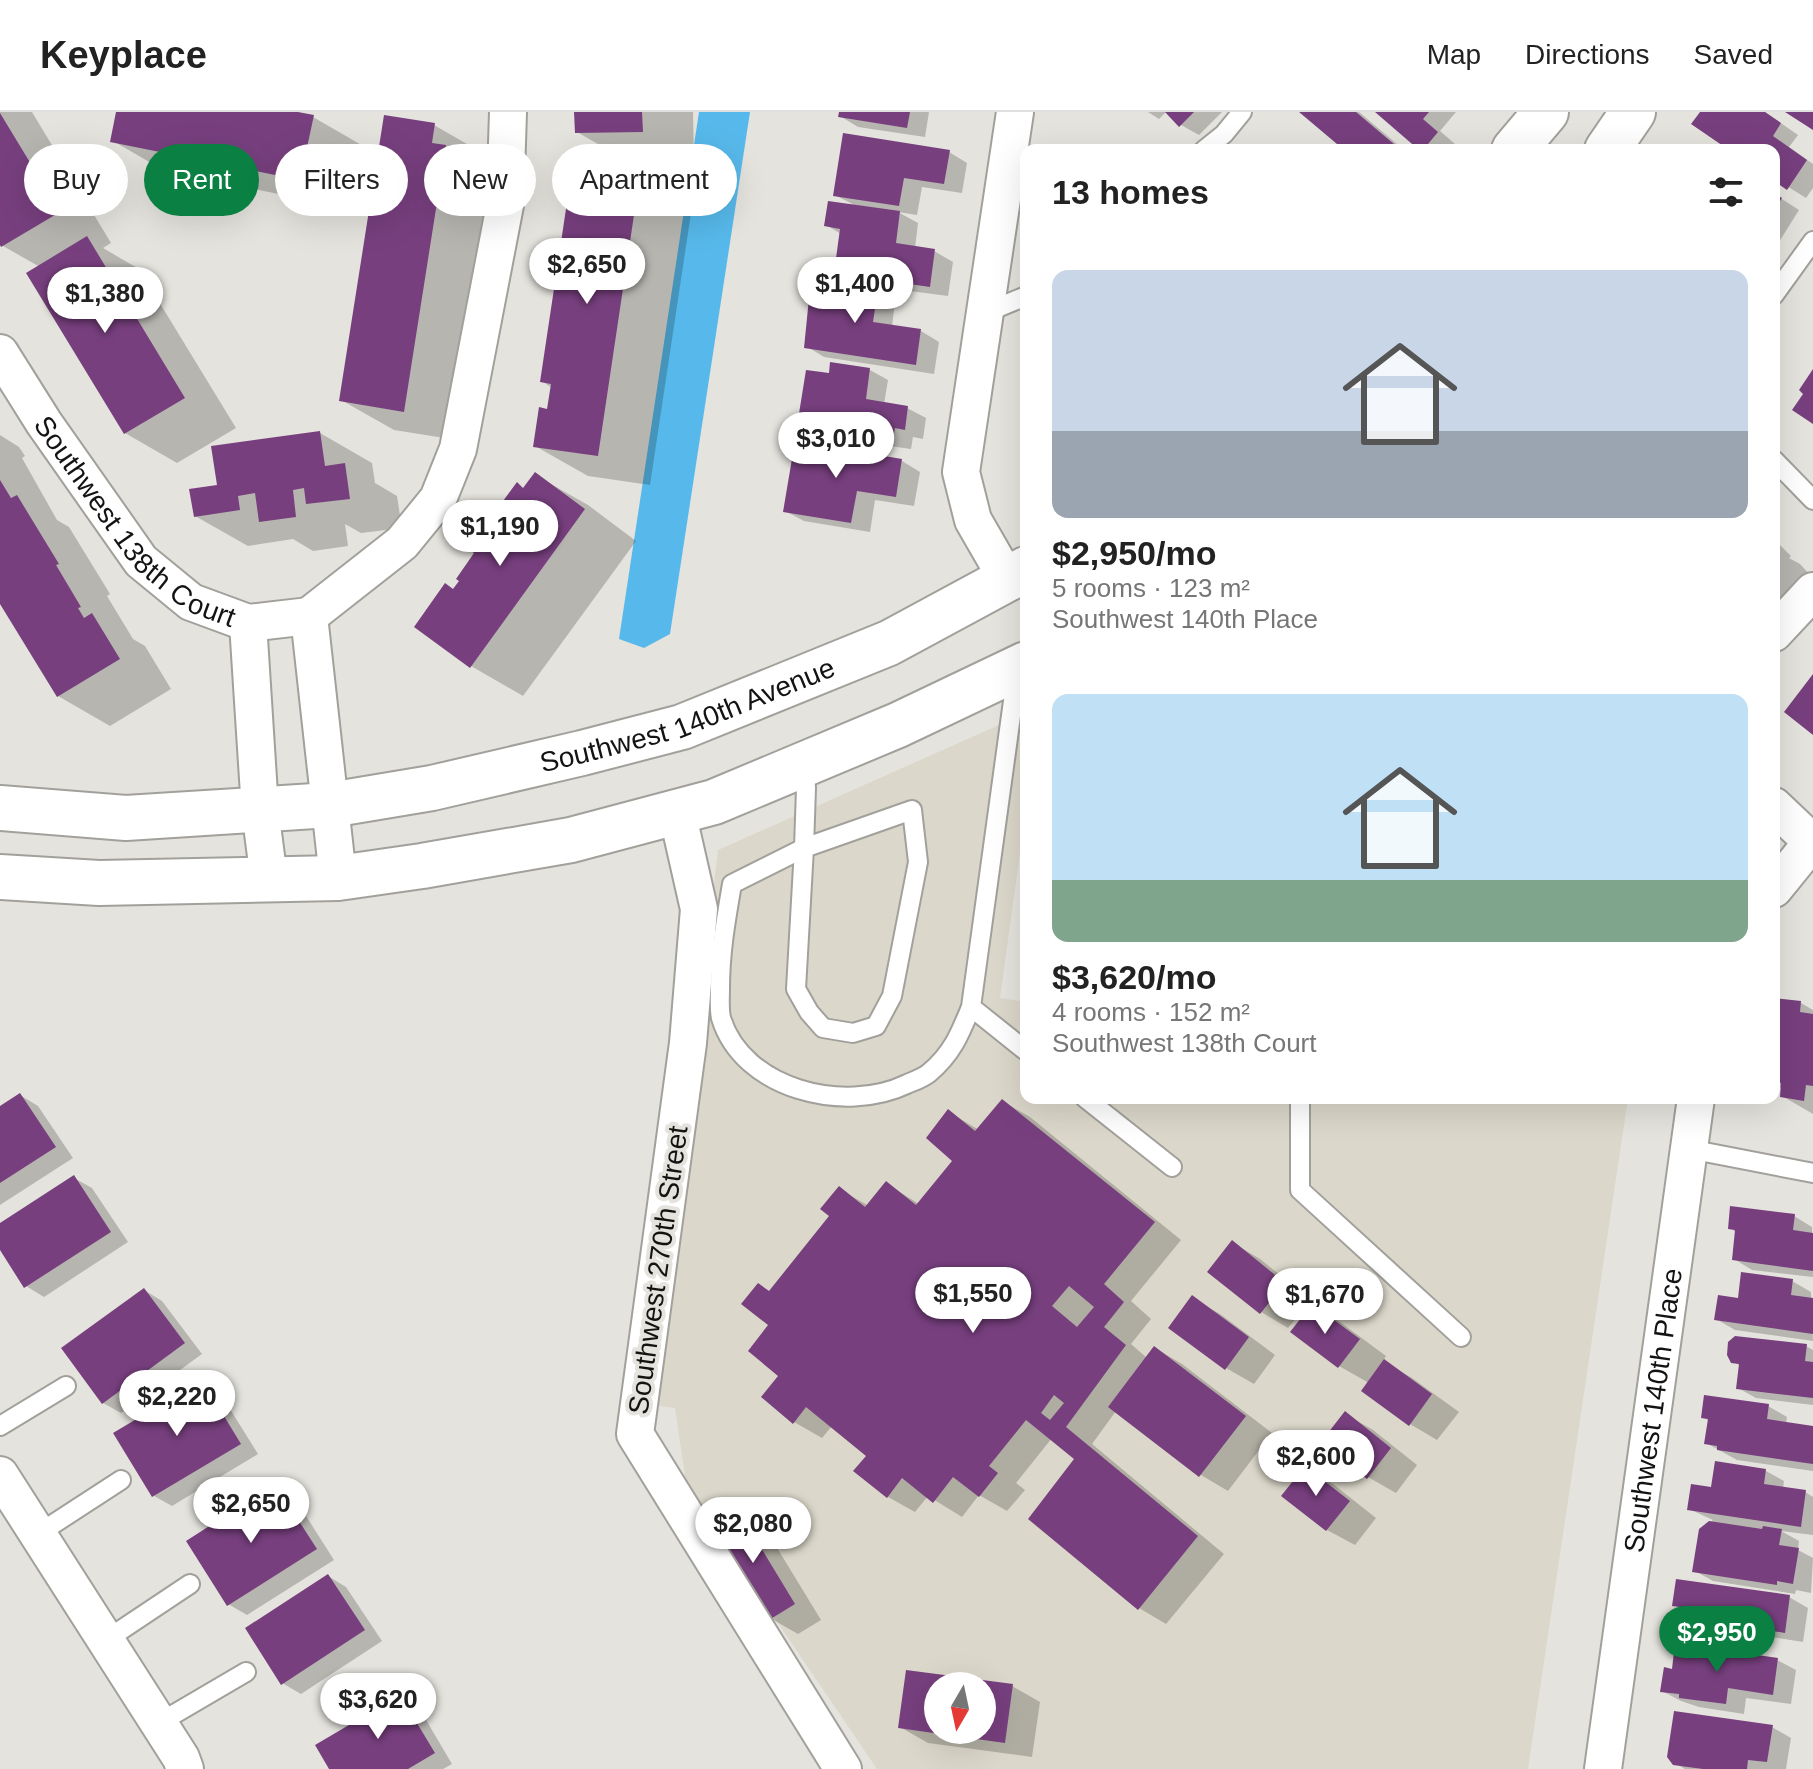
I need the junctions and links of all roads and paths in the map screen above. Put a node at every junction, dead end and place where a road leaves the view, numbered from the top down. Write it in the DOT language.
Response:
graph roads {
  1 [pos="508,112"];
  2 [pos="1015,112"];
  3 [pos="1242,112"];
  4 [pos="1546,112"];
  5 [pos="1633,112"];
  6 [pos="1212,144"];
  7 [pos="1519,144"];
  8 [pos="1611,144"];
  9 [pos="1813,241"];
  10 [pos="1780,287"];
  11 [pos="1020,298"];
  12 [pos="985,313"];
  13 [pos="0,353"];
  14 [pos="1780,466"];
  15 [pos="1813,500"];
  16 [pos="1017,574"];
  17 [pos="1813,591"];
  18 [pos="309,616"];
  19 [pos="248,623"];
  20 [pos="1780,627"];
  21 [pos="1020,668"];
  22 [pos="1020,680"];
  23 [pos="804,764"];
  24 [pos="330,805"];
  25 [pos="0,808"];
  26 [pos="260,810"];
  27 [pos="677,812"];
  28 [pos="1780,812"];
  29 [pos="1812,842"];
  30 [pos="804,848"];
  31 [pos="0,877"];
  32 [pos="338,878"];
  33 [pos="269,879"];
  34 [pos="1780,882"];
  35 [pos="971,1007"];
  36 [pos="1020,1045"];
  37 [pos="1093,1104"];
  38 [pos="1300,1104"];
  39 [pos="1695,1104"];
  40 [pos="1689,1149"];
  41 [pos="1172,1167"];
  42 [pos="1813,1173"];
  43 [pos="1461,1337"];
  44 [pos="66,1386"];
  45 [pos="0,1426"];
  46 [pos="121,1480"];
  47 [pos="5,1490"];
  48 [pos="38,1534"];
  49 [pos="190,1584"];
  50 [pos="106,1640"];
  51 [pos="246,1672"];
  52 [pos="159,1723"];
  53 [pos="185,1769"];
  54 [pos="843,1769"];
  55 [pos="1603,1769"];
  1 -- 18 [label="street"];
  2 -- 12 [label="street"];
  3 -- 6 [label="lane"];
  4 -- 7 [label="street"];
  5 -- 8 [label="street"];
  9 -- 10 [label="lane"];
  11 -- 12 [label="lane"];
  12 -- 16 [label="street"];
  13 -- 19 [label="street, Southwest 138th Court"];
  14 -- 15 [label="lane"];
  16 -- 24 [label="street, Southwest 140th Avenue"];
  17 -- 20 [label="street"];
  18 -- 19 [label="street, Southwest 138th Court"];
  18 -- 24 [label="street"];
  19 -- 26 [label="street"];
  21 -- 23 [label="street"];
  22 -- 35 [label="lane"];
  23 -- 27 [label="street"];
  23 -- 30 [label="lane"];
  24 -- 26 [label="street, Southwest 140th Avenue"];
  24 -- 32 [label="street"];
  25 -- 26 [label="street, Southwest 140th Avenue"];
  26 -- 33 [label="street"];
  27 -- 32 [label="street"];
  27 -- 54 [label="street, Southwest 270th Street"];
  28 -- 29 [label="street"];
  29 -- 34 [label="street"];
  30 -- 30 [label="lane"];
  30 -- 35 [label="lane"];
  31 -- 33 [label="street"];
  32 -- 33 [label="street"];
  35 -- 36 [label="lane"];
  37 -- 41 [label="lane"];
  38 -- 43 [label="lane"];
  39 -- 40 [label="street, Southwest 140th Place"];
  40 -- 42 [label="lane"];
  40 -- 55 [label="street, Southwest 140th Place"];
  44 -- 45 [label="lane"];
  46 -- 48 [label="lane"];
  47 -- 48 [label="street"];
  48 -- 50 [label="street"];
  49 -- 50 [label="lane"];
  50 -- 52 [label="street"];
  51 -- 52 [label="lane"];
  52 -- 53 [label="street"];
}
